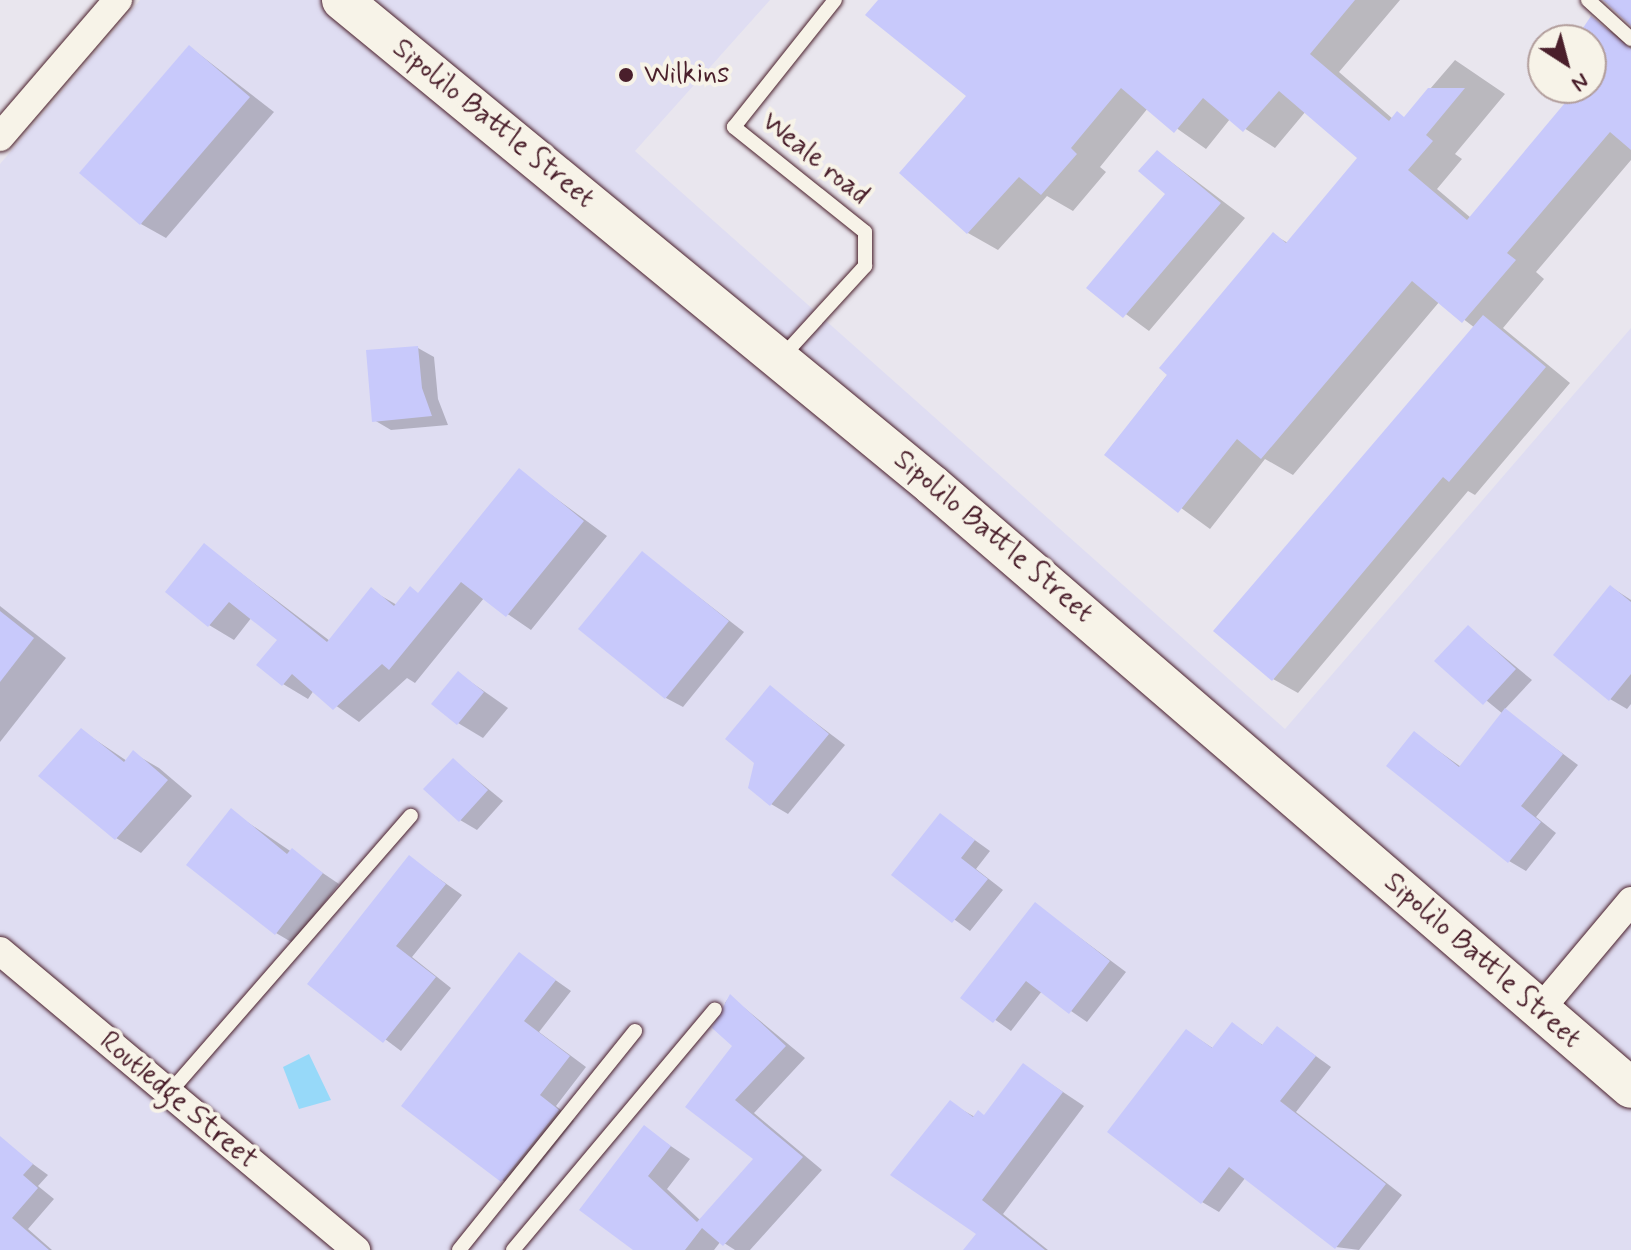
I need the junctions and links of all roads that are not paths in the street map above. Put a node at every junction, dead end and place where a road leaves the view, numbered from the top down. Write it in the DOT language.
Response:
graph roads {
  1 [pos="118,0"];
  2 [pos="342,0"];
  3 [pos="835,0"];
  4 [pos="1588,0"];
  5 [pos="1631,39"];
  6 [pos="0,137"];
  7 [pos="780,359"];
  8 [pos="411,816"];
  9 [pos="1631,901"];
  10 [pos="0,951"];
  11 [pos="715,1009"];
  12 [pos="1538,1012"];
  13 [pos="635,1031"];
  14 [pos="1631,1088"];
  15 [pos="169,1093"];
  16 [pos="356,1250"];
  17 [pos="459,1250"];
  18 [pos="513,1250"];
  1 -- 6 [label="street"];
  2 -- 7 [label="main road, Sipolilo Battle Street"];
  3 -- 7 [label="lane, Weale road"];
  4 -- 5 [label="lane"];
  7 -- 12 [label="main road, Sipolilo Battle Street"];
  8 -- 15 [label="lane"];
  9 -- 12 [label="street"];
  10 -- 15 [label="street, Routledge Street"];
  11 -- 18 [label="lane"];
  12 -- 14 [label="main road, Sipolilo Battle Street"];
  13 -- 17 [label="lane"];
  15 -- 16 [label="street, Routledge Street"];
}
